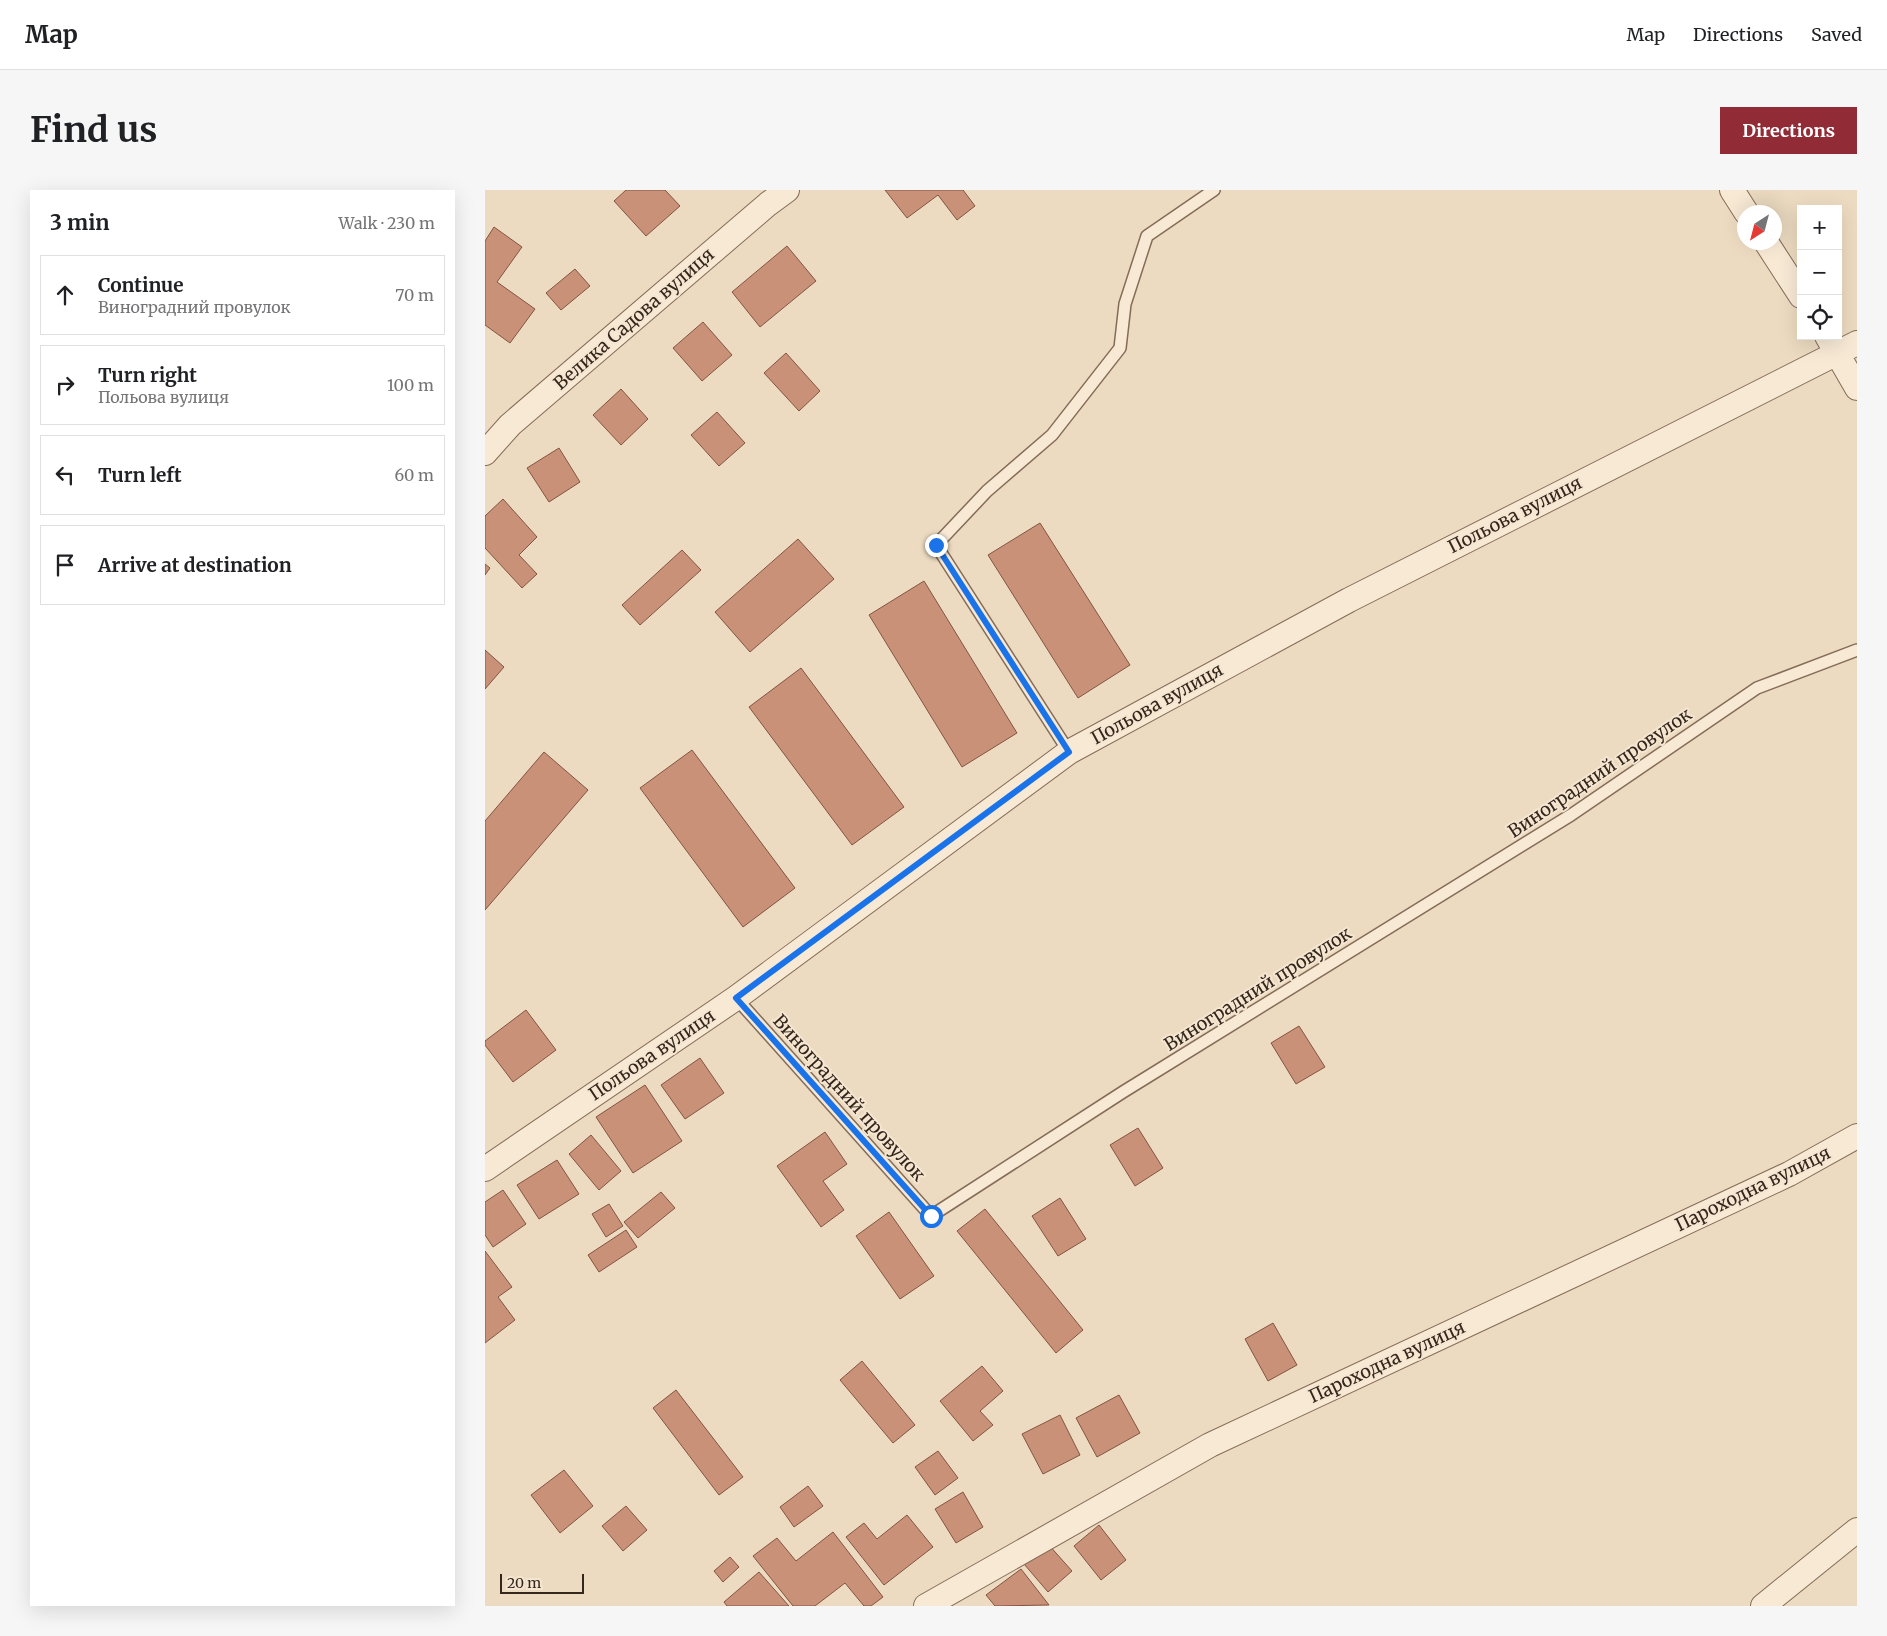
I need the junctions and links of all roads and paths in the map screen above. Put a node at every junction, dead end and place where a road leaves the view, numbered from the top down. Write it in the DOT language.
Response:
graph roads {
  1 [pos="787,190"];
  2 [pos="1214,190"];
  3 [pos="1731,190"];
  4 [pos="1741,205"];
  5 [pos="1771,250"];
  6 [pos="1800,295"];
  7 [pos="1841,344"];
  8 [pos="1857,388"];
  9 [pos="485,453"];
  10 [pos="1857,650"];
  11 [pos="1069,752"];
  12 [pos="736,998"];
  13 [pos="1857,1136"];
  14 [pos="485,1170"];
  15 [pos="1857,1530"];
  16 [pos="926,1606"];
  17 [pos="1763,1606"];
  1 -- 9 [label="street, Велика Садова вулиця"];
  2 -- 11 [label="lane"];
  3 -- 4 [label="street"];
  5 -- 6 [label="street"];
  7 -- 8 [label="street"];
  7 -- 11 [label="street, Польова вулиця"];
  10 -- 12 [label="lane, Виноградний провулок"];
  11 -- 12 [label="street, Польова вулиця"];
  12 -- 14 [label="street, Польова вулиця"];
  13 -- 16 [label="street, Пароходна вулиця"];
  15 -- 17 [label="street"];
}
